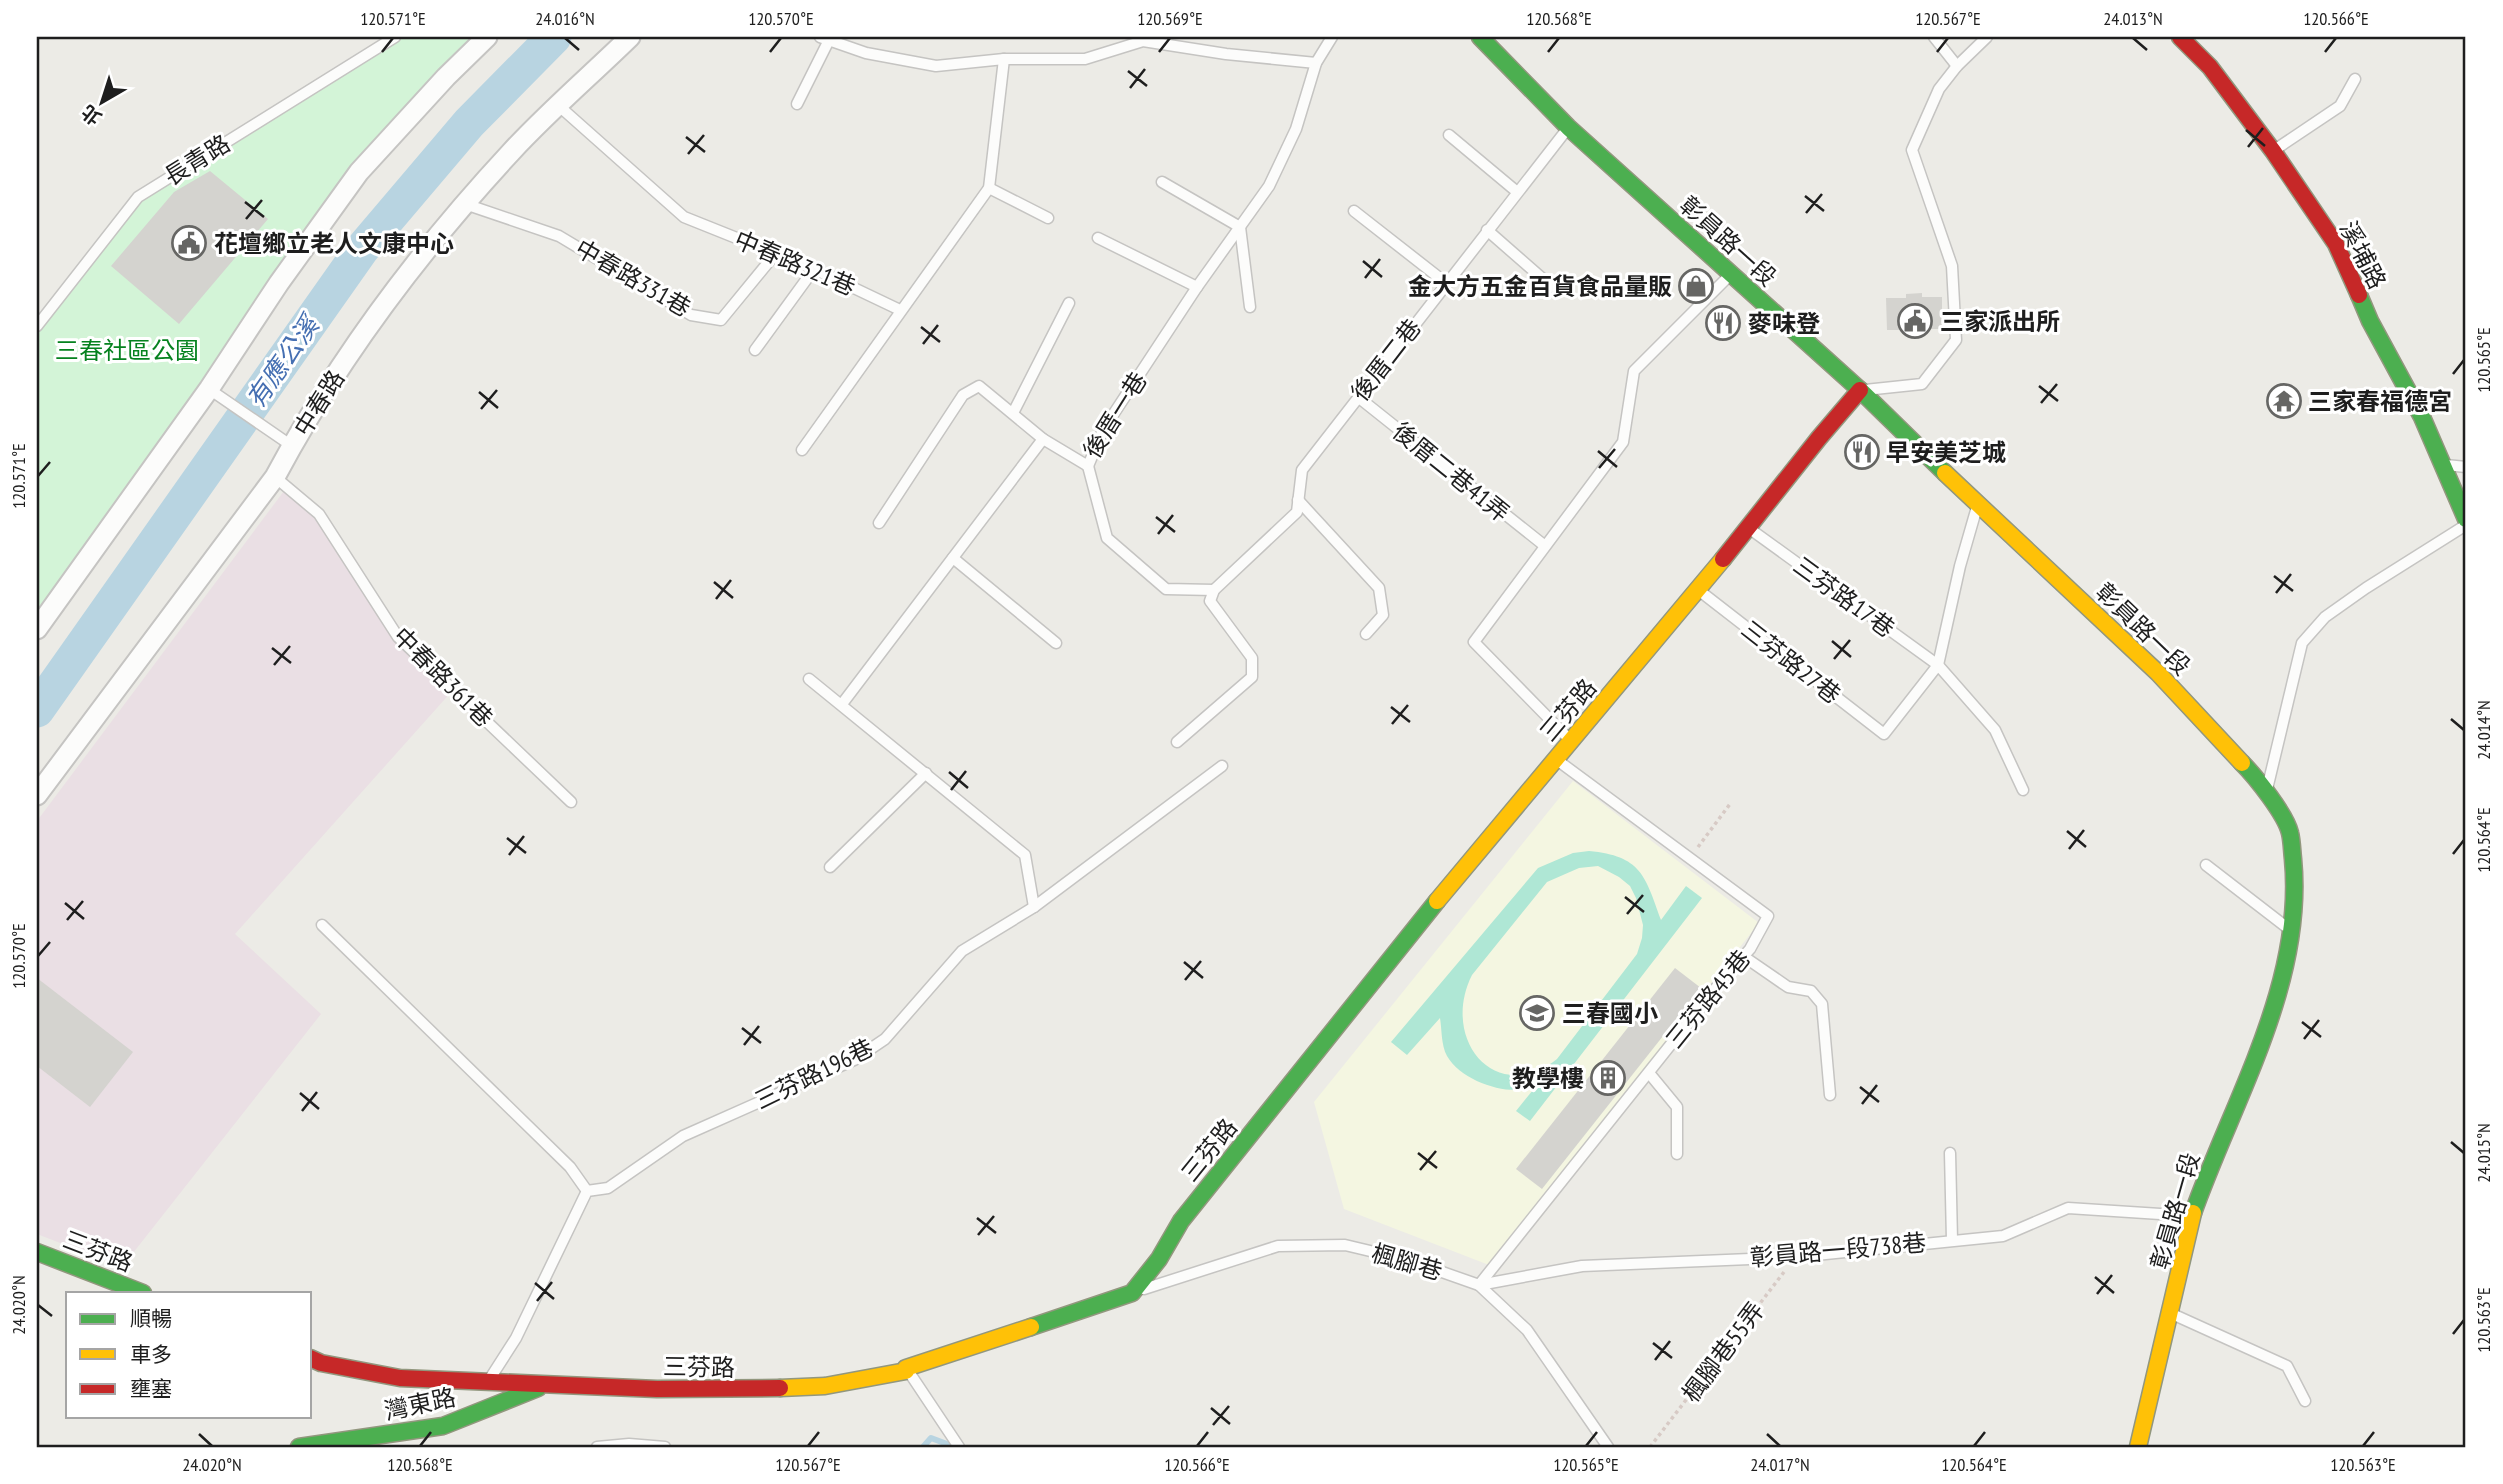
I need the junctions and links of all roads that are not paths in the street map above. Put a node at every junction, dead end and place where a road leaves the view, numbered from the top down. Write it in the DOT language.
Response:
graph roads {
  1 [pos="395,37"];
  2 [pos="487,37"];
  3 [pos="631,37"];
  4 [pos="1329,37"];
  5 [pos="1480,37"];
  6 [pos="1934,37"];
  7 [pos="1987,37"];
  8 [pos="2180,37"];
  9 [pos="824,38"];
  10 [pos="1004,59"];
  11 [pos="1316,63"];
  12 [pos="1957,66"];
  13 [pos="2355,79"];
  14 [pos="797,104"];
  15 [pos="559,106"];
  16 [pos="1568,127"];
  17 [pos="1449,135"];
  18 [pos="2273,151"];
  19 [pos="1162,182"];
  20 [pos="989,188"];
  21 [pos="1516,191"];
  22 [pos="465,204"];
  23 [pos="1354,211"];
  24 [pos="1048,218"];
  25 [pos="1240,227"];
  26 [pos="1487,230"];
  27 [pos="1098,238"];
  28 [pos="776,253"];
  29 [pos="814,269"];
  30 [pos="1731,274"];
  31 [pos="1446,284"];
  32 [pos="1197,287"];
  33 [pos="1552,287"];
  34 [pos="1069,303"];
  35 [pos="1250,307"];
  36 [pos="900,310"];
  37 [pos="37,326"];
  38 [pos="755,350"];
  39 [pos="209,389"];
  40 [pos="1860,390"];
  41 [pos="1358,397"];
  42 [pos="1013,414"];
  43 [pos="1043,439"];
  44 [pos="292,446"];
  45 [pos="802,450"];
  46 [pos="2444,465"];
  47 [pos="1088,466"];
  48 [pos="2466,467"];
  49 [pos="275,477"];
  50 [pos="1298,500"];
  51 [pos="1978,505"];
  52 [pos="2466,519"];
  53 [pos="880,523"];
  54 [pos="2466,525"];
  55 [pos="1749,529"];
  56 [pos="1545,546"];
  57 [pos="953,558"];
  58 [pos="1698,589"];
  59 [pos="1214,590"];
  60 [pos="37,629"];
  61 [pos="1366,634"];
  62 [pos="1056,643"];
  63 [pos="1938,665"];
  64 [pos="809,679"];
  65 [pos="842,704"];
  66 [pos="1177,742"];
  67 [pos="1571,742"];
  68 [pos="1556,759"];
  69 [pos="1222,766"];
  70 [pos="926,773"];
  71 [pos="2022,790"];
  72 [pos="2266,792"];
  73 [pos="37,795"];
  74 [pos="571,802"];
  75 [pos="2206,866"];
  76 [pos="830,867"];
  77 [pos="1034,907"];
  78 [pos="322,925"];
  79 [pos="2292,932"];
  80 [pos="1743,956"];
  81 [pos="1649,1073"];
  82 [pos="1830,1095"];
  83 [pos="1950,1153"];
  84 [pos="1677,1154"];
  85 [pos="587,1191"];
  86 [pos="2192,1216"];
  87 [pos="1952,1240"];
  88 [pos="37,1252"];
  89 [pos="1479,1285"];
  90 [pos="140,1292"];
  91 [pos="1132,1293"];
  92 [pos="2170,1313"];
  93 [pos="312,1359"];
  94 [pos="906,1368"];
  95 [pos="488,1382"];
  96 [pos="544,1385"];
  97 [pos="2305,1401"];
  98 [pos="299,1447"];
  99 [pos="597,1447"];
  100 [pos="664,1447"];
  101 [pos="959,1447"];
  102 [pos="1608,1447"];
  103 [pos="2138,1447"];
  1 -- 37 [label="lane, 長青路"];
  2 -- 39 [label="street"];
  3 -- 15 [label="street, 中春路"];
  4 -- 11 [label="lane, 後厝一巷"];
  5 -- 16 [label="street, 彰員路一段"];
  6 -- 12 [label="lane"];
  7 -- 12 [label="lane"];
  8 -- 18 [label="street, 溪埔路"];
  9 -- 10 [label="lane"];
  9 -- 14 [label="lane"];
  10 -- 11 [label="lane"];
  10 -- 20 [label="lane"];
  11 -- 25 [label="lane, 後厝一巷"];
  12 -- 40 [label="lane"];
  13 -- 18 [label="lane"];
  15 -- 22 [label="street, 中春路"];
  15 -- 28 [label="lane, 中春路321巷"];
  16 -- 21 [label="lane, 後厝二巷"];
  16 -- 30 [label="street, 彰員路一段"];
  17 -- 21 [label="lane"];
  18 -- 46 [label="street, 溪埔路"];
  19 -- 25 [label="lane"];
  20 -- 24 [label="lane"];
  20 -- 36 [label="lane"];
  21 -- 26 [label="lane, 後厝二巷"];
  22 -- 28 [label="lane, 中春路331巷"];
  22 -- 44 [label="street, 中春路"];
  23 -- 31 [label="lane"];
  25 -- 32 [label="lane, 後厝一巷"];
  25 -- 35 [label="lane"];
  26 -- 31 [label="lane, 後厝二巷"];
  26 -- 33 [label="lane"];
  27 -- 32 [label="lane"];
  28 -- 29 [label="lane, 中春路321巷"];
  29 -- 36 [label="lane, 中春路321巷"];
  29 -- 38 [label="lane"];
  30 -- 40 [label="street, 彰員路一段"];
  30 -- 56 [label="lane"];
  31 -- 41 [label="lane, 後厝二巷"];
  32 -- 47 [label="lane, 後厝一巷"];
  34 -- 42 [label="lane"];
  36 -- 45 [label="lane"];
  39 -- 44 [label="lane"];
  39 -- 60 [label="street"];
  40 -- 51 [label="street, 彰員路一段"];
  40 -- 55 [label="street, 三芬路"];
  41 -- 50 [label="lane, 後厝二巷"];
  41 -- 56 [label="lane, 後厝二巷41弄"];
  42 -- 43 [label="lane"];
  42 -- 53 [label="lane"];
  43 -- 47 [label="lane, 後厝一巷"];
  43 -- 57 [label="lane, 後厝一巷"];
  44 -- 49 [label="street, 中春路"];
  46 -- 48 [label="lane"];
  46 -- 52 [label="street, 溪埔路"];
  47 -- 59 [label="lane"];
  49 -- 73 [label="street, 中春路"];
  49 -- 74 [label="lane, 中春路361巷"];
  50 -- 59 [label="lane, 後厝二巷"];
  50 -- 61 [label="lane"];
  51 -- 63 [label="lane"];
  51 -- 72 [label="street, 彰員路一段"];
  54 -- 72 [label="lane"];
  55 -- 58 [label="street, 三芬路"];
  55 -- 63 [label="lane, 三芬路17巷"];
  56 -- 67 [label="lane"];
  57 -- 62 [label="lane"];
  57 -- 65 [label="lane, 後厝一巷"];
  58 -- 63 [label="lane, 三芬路27巷"];
  58 -- 67 [label="street, 三芬路"];
  59 -- 66 [label="lane"];
  63 -- 71 [label="lane, 三芬路17巷"];
  64 -- 65 [label="lane"];
  65 -- 70 [label="lane"];
  67 -- 68 [label="street, 三芬路"];
  68 -- 80 [label="lane, 三芬路45巷"];
  68 -- 91 [label="street, 三芬路"];
  69 -- 77 [label="lane, 三芬路196巷"];
  70 -- 76 [label="lane"];
  70 -- 77 [label="lane"];
  72 -- 79 [label="street, 彰員路一段"];
  75 -- 79 [label="lane"];
  77 -- 85 [label="lane, 三芬路196巷"];
  78 -- 85 [label="lane"];
  79 -- 86 [label="street, 彰員路一段"];
  80 -- 81 [label="lane, 三芬路45巷"];
  80 -- 82 [label="lane"];
  81 -- 84 [label="lane"];
  81 -- 89 [label="lane, 三芬路45巷"];
  83 -- 87 [label="lane"];
  85 -- 95 [label="lane"];
  86 -- 87 [label="lane, 彰員路一段738巷"];
  86 -- 92 [label="street, 彰員路一段"];
  87 -- 89 [label="lane, 彰員路一段738巷"];
  88 -- 90 [label="street, 三芬路"];
  89 -- 91 [label="lane, 楓腳巷"];
  89 -- 102 [label="lane, 楓腳巷"];
  91 -- 94 [label="street, 三芬路"];
  92 -- 97 [label="lane"];
  92 -- 103 [label="street, 彰員路一段"];
  93 -- 95 [label="street, 三芬路"];
  94 -- 96 [label="street, 三芬路"];
  94 -- 101 [label="lane"];
  95 -- 96 [label="street, 三芬路"];
  96 -- 98 [label="street, 灣東路"];
  99 -- 100 [label="lane"];
}
